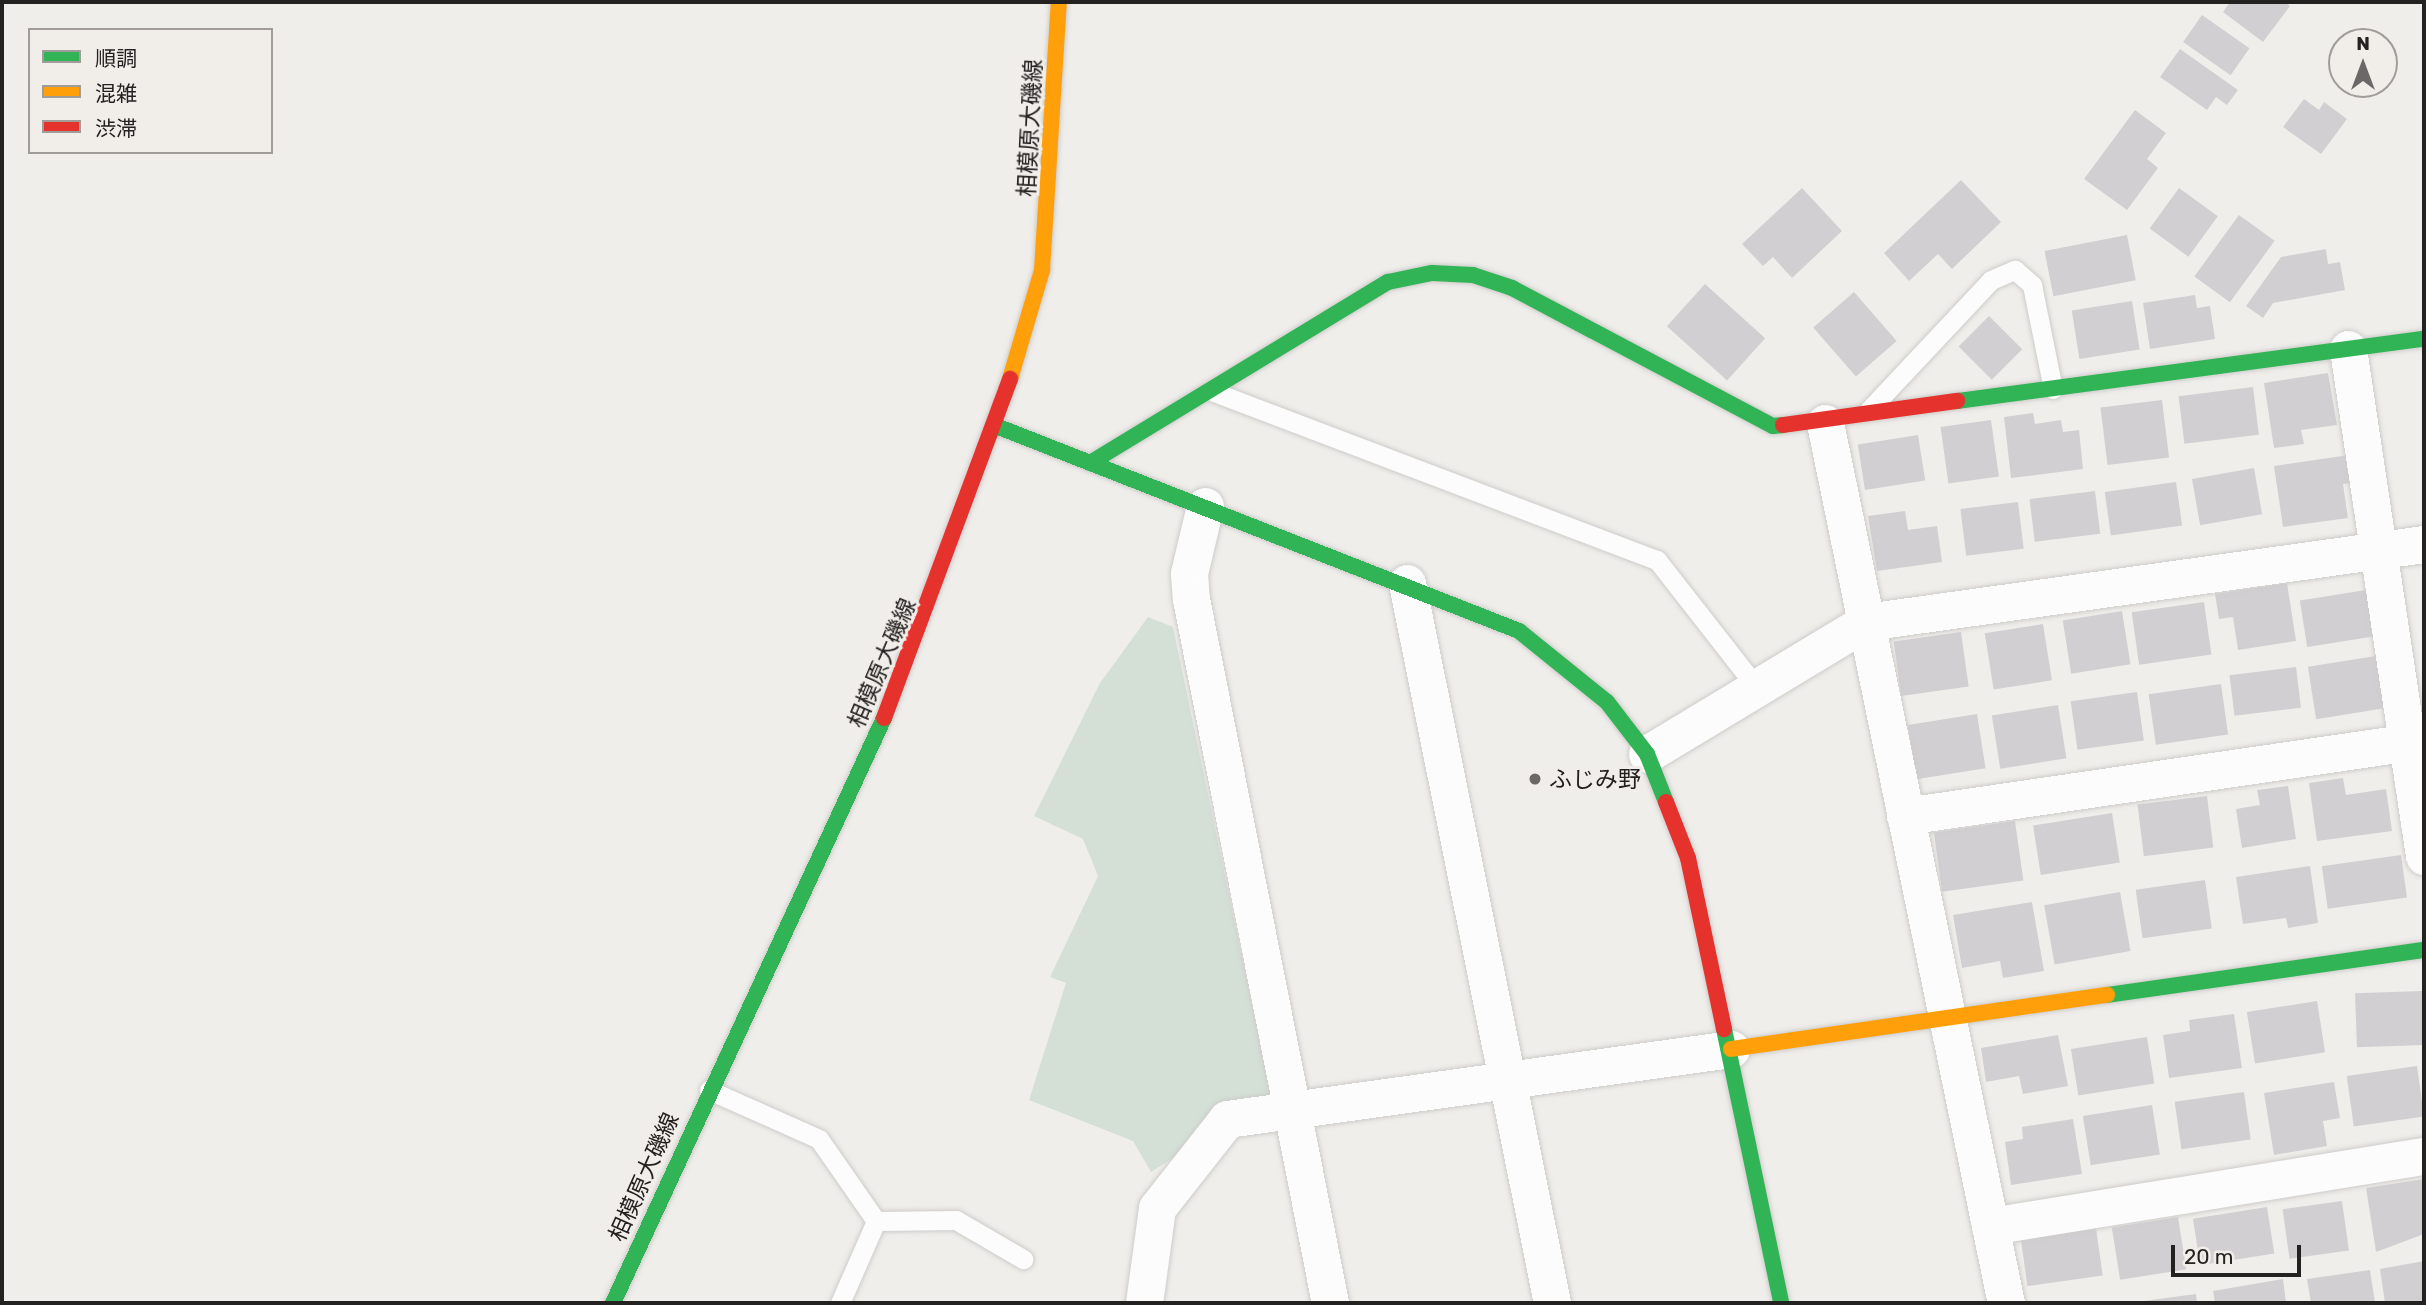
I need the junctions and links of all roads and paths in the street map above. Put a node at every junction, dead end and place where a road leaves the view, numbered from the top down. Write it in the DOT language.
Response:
graph roads {
  1 [pos="1059,2"];
  2 [pos="2424,339"];
  3 [pos="2348,349"];
  4 [pos="2053,389"];
  5 [pos="1214,392"];
  6 [pos="1843,421"];
  7 [pos="996,426"];
  8 [pos="1090,463"];
  9 [pos="1205,506"];
  10 [pos="2424,544"];
  11 [pos="2380,550"];
  12 [pos="1407,583"];
  13 [pos="1866,622"];
  14 [pos="1754,684"];
  15 [pos="2417,741"];
  16 [pos="1647,754"];
  17 [pos="1905,816"];
  18 [pos="2424,856"];
  19 [pos="2424,950"];
  20 [pos="1945,1020"];
  21 [pos="1731,1049"];
  22 [pos="1505,1080"];
  23 [pos="709,1090"];
  24 [pos="1293,1111"];
  25 [pos="2424,1156"];
  26 [pos="876,1221"];
  27 [pos="1990,1226"];
  28 [pos="1023,1259"];
  29 [pos="613,1303"];
  30 [pos="841,1303"];
  31 [pos="1144,1303"];
  32 [pos="1330,1303"];
  33 [pos="1552,1303"];
  34 [pos="1781,1303"];
  35 [pos="2006,1303"];
  1 -- 7 [label="street, 相模原大磯線"];
  2 -- 3 [label="street"];
  3 -- 4 [label="street"];
  3 -- 11 [label="street"];
  4 -- 6 [label="street"];
  4 -- 6 [label="lane"];
  5 -- 6 [label="street"];
  5 -- 8 [label="street"];
  5 -- 14 [label="lane"];
  6 -- 13 [label="street"];
  7 -- 8 [label="street"];
  7 -- 23 [label="street, 相模原大磯線"];
  8 -- 9 [label="street"];
  9 -- 12 [label="street"];
  9 -- 24 [label="street"];
  10 -- 11 [label="street"];
  11 -- 13 [label="street"];
  11 -- 15 [label="street"];
  12 -- 16 [label="street"];
  12 -- 22 [label="street"];
  13 -- 14 [label="street"];
  13 -- 17 [label="street"];
  14 -- 16 [label="street"];
  15 -- 17 [label="street"];
  15 -- 18 [label="street"];
  16 -- 21 [label="street"];
  17 -- 20 [label="street"];
  19 -- 20 [label="street"];
  20 -- 21 [label="street"];
  20 -- 27 [label="street"];
  21 -- 22 [label="street"];
  21 -- 34 [label="street"];
  22 -- 24 [label="street"];
  22 -- 33 [label="street"];
  23 -- 26 [label="lane"];
  23 -- 29 [label="street, 相模原大磯線"];
  24 -- 31 [label="street"];
  24 -- 32 [label="street"];
  25 -- 27 [label="street"];
  26 -- 28 [label="lane"];
  26 -- 30 [label="lane"];
  27 -- 35 [label="street"];
}
